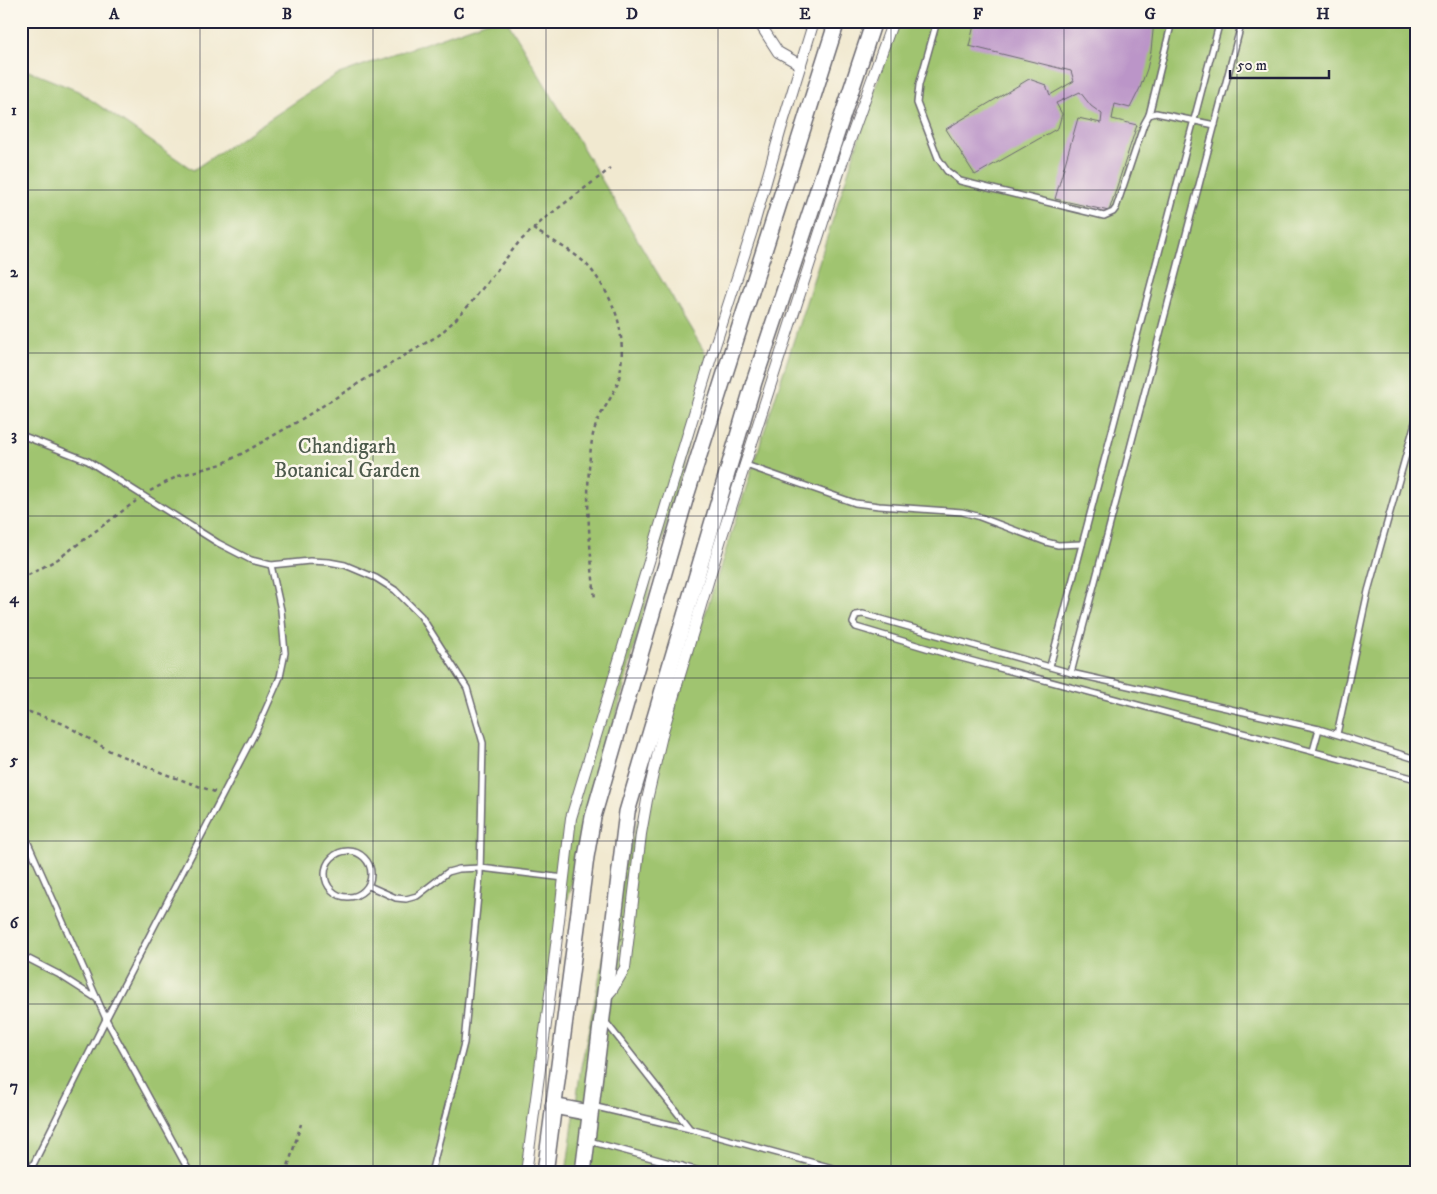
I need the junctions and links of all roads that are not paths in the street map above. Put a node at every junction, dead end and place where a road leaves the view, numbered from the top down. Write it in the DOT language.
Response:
graph roads {
  1 [pos="758,21"];
  2 [pos="814,21"];
  3 [pos="837,21"];
  4 [pos="874,21"];
  5 [pos="893,21"];
  6 [pos="937,21"];
  7 [pos="1172,21"];
  8 [pos="1220,21"];
  9 [pos="1242,21"];
  10 [pos="801,65"];
  11 [pos="1149,115"];
  12 [pos="1194,120"];
  13 [pos="1215,125"];
  14 [pos="1416,419"];
  15 [pos="21,435"];
  16 [pos="738,462"];
  17 [pos="1082,544"];
  18 [pos="271,565"];
  19 [pos="1050,666"];
  20 [pos="1071,673"];
  21 [pos="1318,728"];
  22 [pos="1337,734"];
  23 [pos="1313,751"];
  24 [pos="1416,759"];
  25 [pos="1416,779"];
  26 [pos="21,827"];
  27 [pos="481,868"];
  28 [pos="564,878"];
  29 [pos="369,886"];
  30 [pos="21,955"];
  31 [pos="97,999"];
  32 [pos="602,1017"];
  33 [pos="106,1019"];
  34 [pos="553,1106"];
  35 [pos="591,1109"];
  36 [pos="690,1129"];
  37 [pos="587,1141"];
  38 [pos="682,1166"];
  39 [pos="29,1173"];
  40 [pos="190,1173"];
  41 [pos="431,1173"];
  42 [pos="526,1173"];
  43 [pos="545,1173"];
  44 [pos="583,1173"];
  45 [pos="671,1173"];
  46 [pos="707,1173"];
  47 [pos="851,1173"];
  1 -- 10 [label="street"];
  2 -- 10 [label="street"];
  3 -- 34 [label="main road"];
  4 -- 16 [label="main road"];
  5 -- 16 [label="street"];
  6 -- 11 [label="lane"];
  7 -- 11 [label="lane"];
  8 -- 12 [label="lane"];
  9 -- 13 [label="lane"];
  10 -- 28 [label="street"];
  11 -- 12 [label="lane"];
  12 -- 13 [label="lane"];
  12 -- 17 [label="lane"];
  13 -- 20 [label="lane"];
  14 -- 22 [label="lane"];
  15 -- 18 [label="lane"];
  16 -- 17 [label="lane"];
  16 -- 32 [label="main road"];
  17 -- 19 [label="lane"];
  18 -- 27 [label="lane"];
  18 -- 33 [label="lane"];
  19 -- 20 [label="lane"];
  19 -- 23 [label="lane"];
  20 -- 21 [label="lane"];
  21 -- 22 [label="lane"];
  21 -- 23 [label="lane"];
  22 -- 24 [label="lane"];
  23 -- 25 [label="lane"];
  26 -- 31 [label="lane"];
  27 -- 28 [label="lane"];
  27 -- 29 [label="lane"];
  27 -- 41 [label="lane"];
  28 -- 42 [label="street"];
  29 -- 29 [label="lane"];
  30 -- 31 [label="lane"];
  31 -- 33 [label="lane"];
  32 -- 35 [label="main road"];
  32 -- 36 [label="lane"];
  33 -- 39 [label="lane"];
  33 -- 40 [label="lane"];
  34 -- 35 [label="main road"];
  34 -- 43 [label="main road"];
  35 -- 36 [label="lane"];
  35 -- 37 [label="main road"];
  36 -- 47 [label="lane"];
  37 -- 38 [label="lane"];
  37 -- 44 [label="main road"];
  38 -- 45 [label="lane"];
  38 -- 46 [label="lane"];
}
